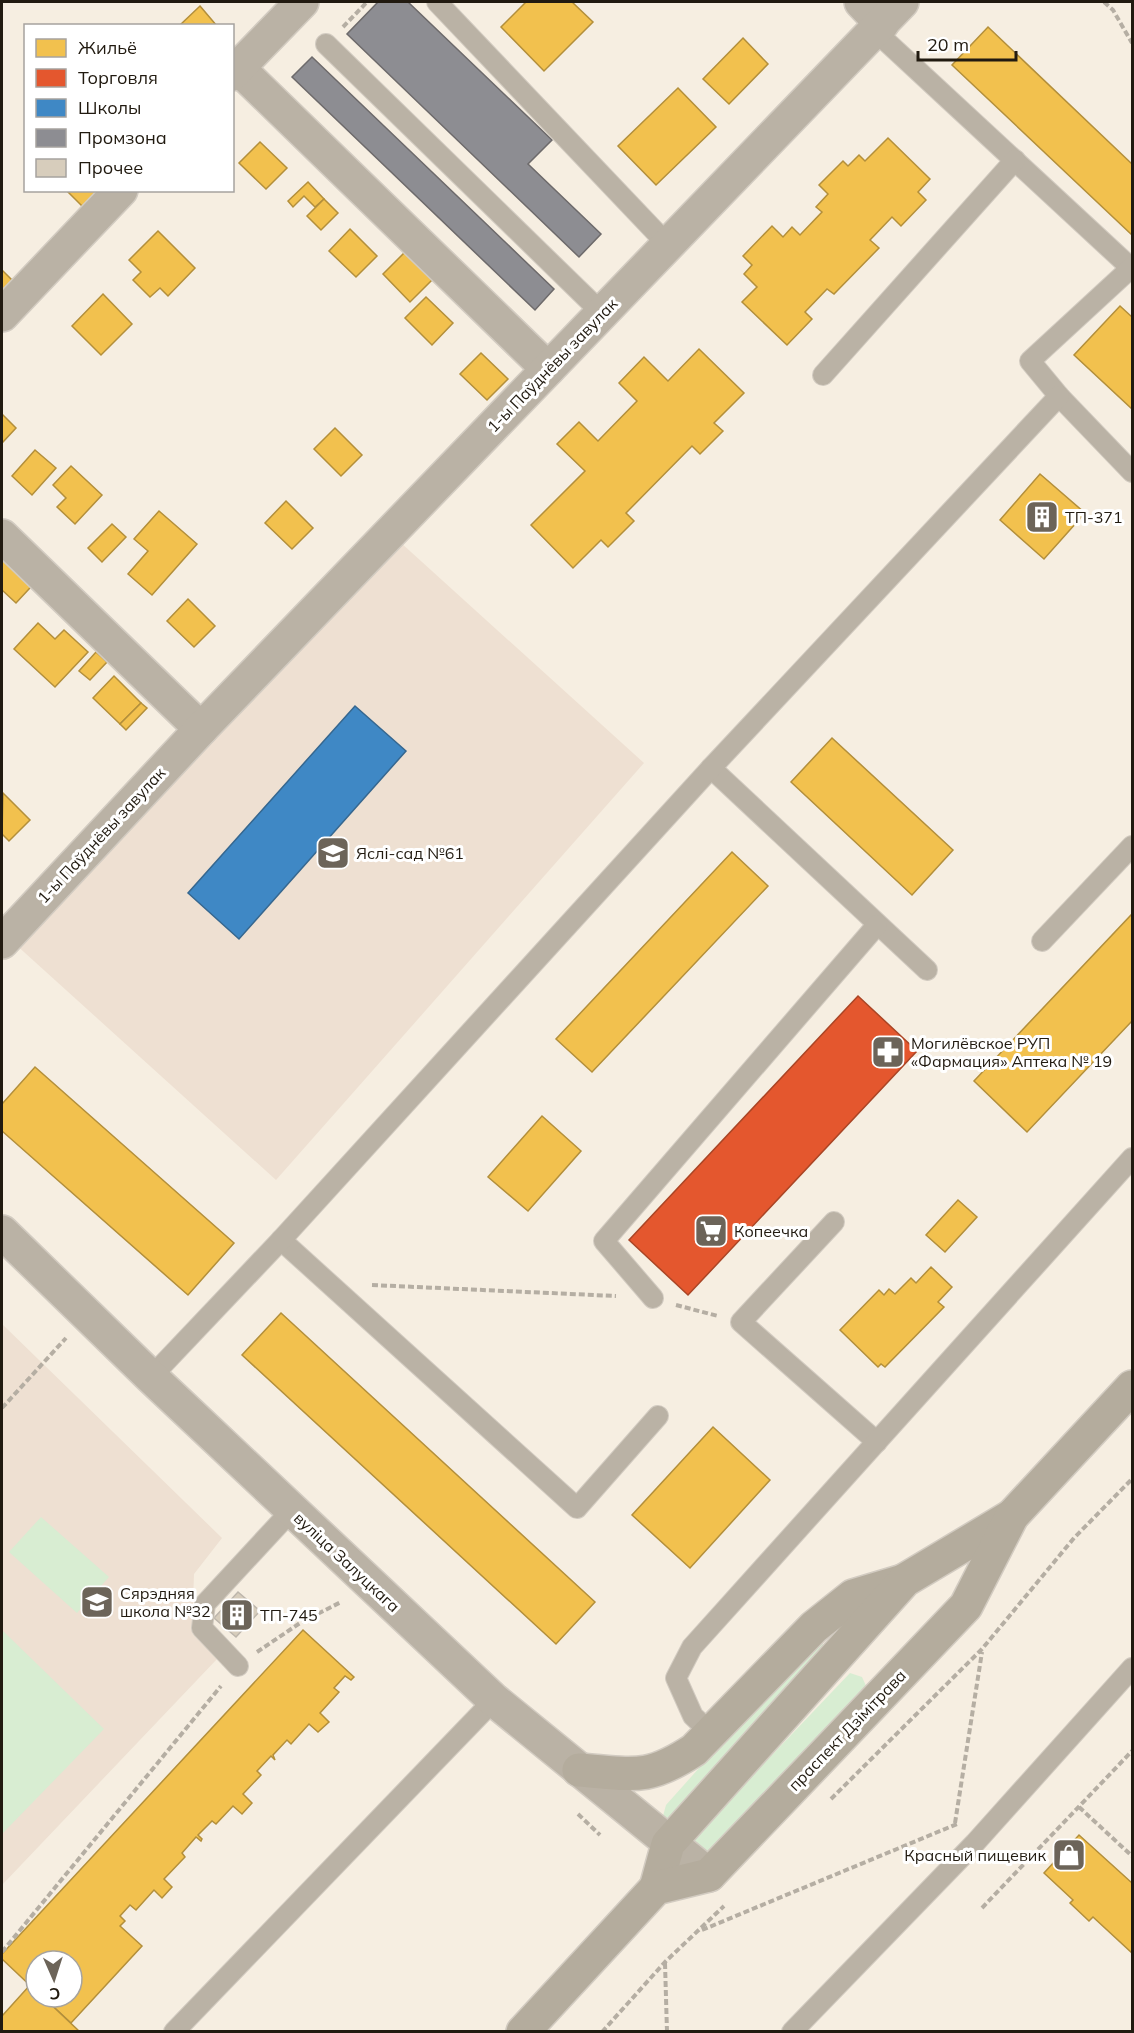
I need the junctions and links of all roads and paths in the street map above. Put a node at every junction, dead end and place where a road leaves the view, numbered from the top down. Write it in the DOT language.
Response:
graph roads {
  1 [pos="302,2"];
  2 [pos="367,2"];
  3 [pos="437,2"];
  4 [pos="1104,2"];
  5 [pos="880,15"];
  6 [pos="1132,43"];
  7 [pos="326,44"];
  8 [pos="235,71"];
  9 [pos="1015,160"];
  10 [pos="119,192"];
  11 [pos="668,245"];
  12 [pos="1132,268"];
  13 [pos="602,313"];
  14 [pos="2,315"];
  15 [pos="548,369"];
  16 [pos="823,375"];
  17 [pos="1059,396"];
  18 [pos="1132,472"];
  19 [pos="2,536"];
  20 [pos="201,729"];
  21 [pos="711,768"];
  22 [pos="1132,846"];
  23 [pos="878,925"];
  24 [pos="1042,941"];
  25 [pos="2,942"];
  26 [pos="927,970"];
  27 [pos="1132,1158"];
  28 [pos="834,1222"];
  29 [pos="2,1232"];
  30 [pos="281,1240"];
  31 [pos="326,1282"];
  32 [pos="653,1298"];
  33 [pos="741,1322"];
  34 [pos="151,1377"];
  35 [pos="1132,1387"];
  36 [pos="658,1416"];
  37 [pos="877,1442"];
  38 [pos="292,1510"];
  39 [pos="1012,1516"];
  40 [pos="905,1580"];
  41 [pos="383,1595"];
  42 [pos="982,1649"];
  43 [pos="238,1666"];
  44 [pos="1132,1668"];
  45 [pos="494,1700"];
  46 [pos="711,1732"];
  47 [pos="1132,1751"];
  48 [pos="579,1770"];
  49 [pos="1079,1807"];
  50 [pos="955,1823"];
  51 [pos="975,1843"];
  52 [pos="668,1844"];
  53 [pos="1132,1856"];
  54 [pos="709,1875"];
  55 [pos="656,1888"];
  56 [pos="982,1908"];
  57 [pos="698,1931"];
  58 [pos="2,1952"];
  59 [pos="665,1962"];
  60 [pos="174,2031"];
  61 [pos="523,2031"];
  62 [pos="667,2031"];
  63 [pos="792,2031"];
  1 -- 8 [label="street"];
  2 -- 7 [label="path"];
  3 -- 11 [label="lane"];
  4 -- 6 [label="path"];
  5 -- 9 [label="lane"];
  5 -- 11 [label="street, 1-ы Паўднёвы завулак"];
  7 -- 13 [label="lane"];
  8 -- 15 [label="street"];
  9 -- 12 [label="lane"];
  9 -- 16 [label="lane"];
  10 -- 14 [label="street"];
  11 -- 13 [label="street, 1-ы Паўднёвы завулак"];
  12 -- 17 [label="lane"];
  13 -- 15 [label="street, 1-ы Паўднёвы завулак"];
  15 -- 20 [label="street, 1-ы Паўднёвы завулак"];
  17 -- 18 [label="lane"];
  17 -- 21 [label="lane"];
  19 -- 20 [label="street"];
  20 -- 25 [label="street, 1-ы Паўднёвы завулак"];
  21 -- 23 [label="lane"];
  21 -- 30 [label="lane"];
  22 -- 24 [label="lane"];
  23 -- 26 [label="lane"];
  23 -- 32 [label="lane"];
  27 -- 37 [label="lane"];
  28 -- 33 [label="lane"];
  29 -- 34 [label="street, вуліца Залуцкага"];
  30 -- 31 [label="lane"];
  30 -- 34 [label="lane"];
  31 -- 32 [label="path"];
  31 -- 36 [label="lane"];
  32 -- 33 [label="path"];
  33 -- 37 [label="lane"];
  34 -- 38 [label="street, вуліца Залуцкага"];
  35 -- 39 [label="main road, праспект Дзімітрава"];
  37 -- 46 [label="lane"];
  38 -- 41 [label="street, вуліца Залуцкага"];
  38 -- 43 [label="lane"];
  39 -- 40 [label="main road"];
  39 -- 54 [label="main road, праспект Дзімітрава"];
  40 -- 46 [label="main road"];
  40 -- 52 [label="main road"];
  41 -- 43 [label="path"];
  41 -- 45 [label="street, вуліца Залуцкага"];
  42 -- 50 [label="path"];
  43 -- 58 [label="path"];
  44 -- 51 [label="lane"];
  45 -- 48 [label="street, вуліца Залуцкага"];
  45 -- 60 [label="lane"];
  46 -- 48 [label="main road"];
  47 -- 49 [label="path"];
  48 -- 52 [label="street, вуліца Залуцкага"];
  49 -- 53 [label="path"];
  49 -- 56 [label="path"];
  50 -- 51 [label="path"];
  50 -- 57 [label="path"];
  51 -- 63 [label="lane"];
  52 -- 54 [label="street, вуліца Залуцкага"];
  52 -- 55 [label="main road"];
  54 -- 55 [label="main road"];
  55 -- 61 [label="main road"];
  59 -- 62 [label="path"];
}
